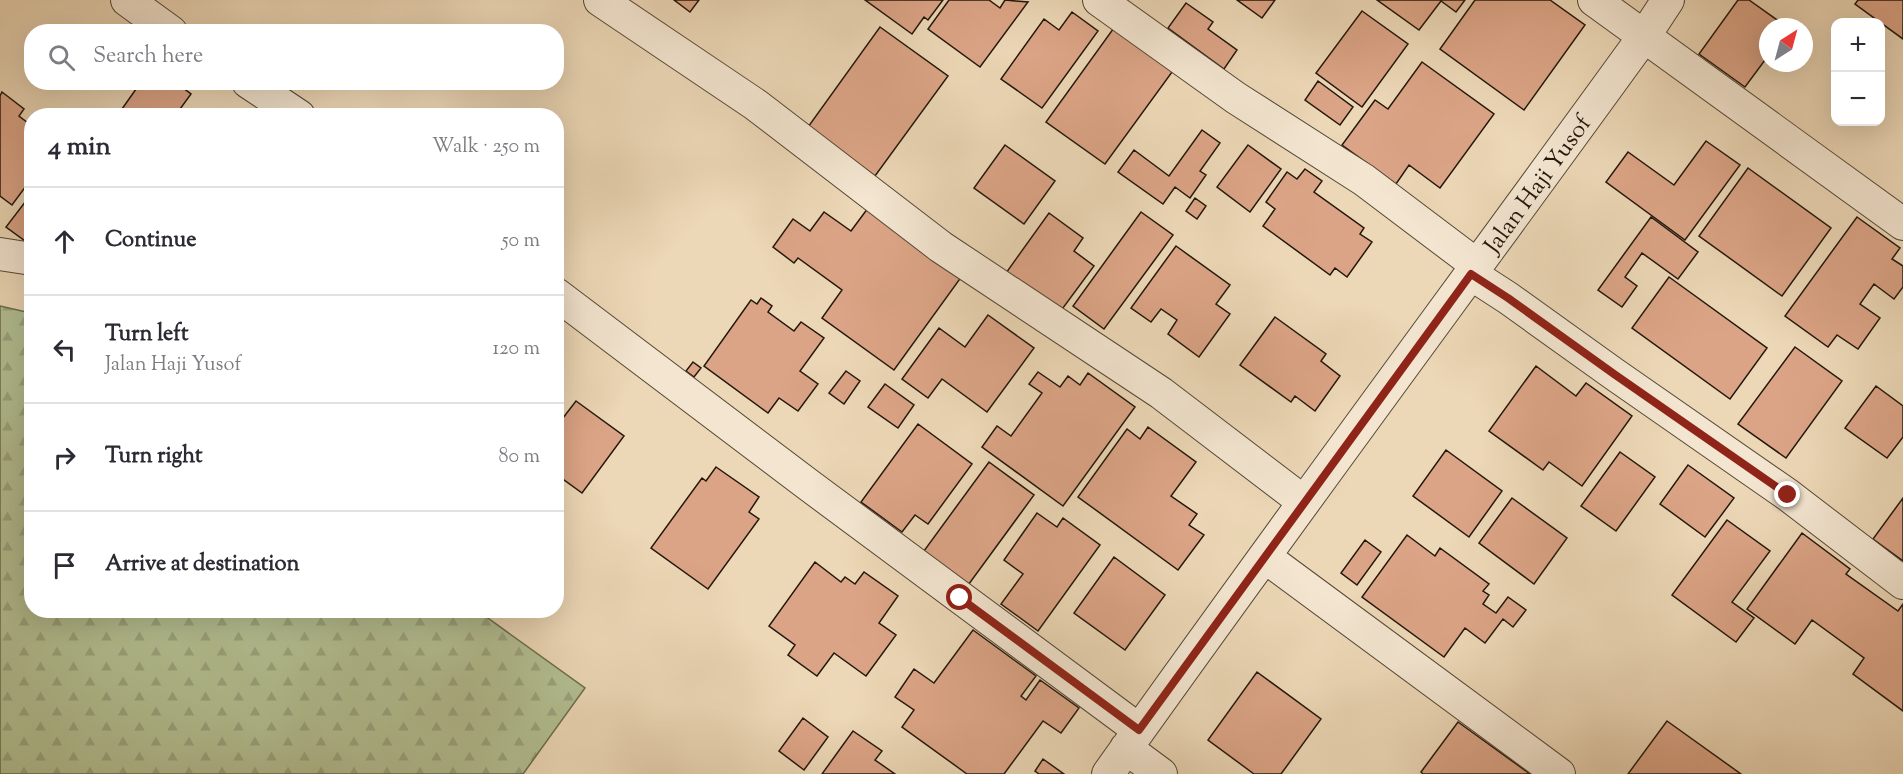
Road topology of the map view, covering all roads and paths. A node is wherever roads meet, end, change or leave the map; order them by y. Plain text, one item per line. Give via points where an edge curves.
1 (127, 0) edge
2 (600, 0) edge
3 (1099, 0) edge
4 (1594, 0) edge
5 (1668, 0) edge
6 (160, 24) edge
7 (1645, 35) junction
8 (260, 90) edge
9 (286, 108) edge
10 (1903, 225) edge
11 (0, 254) edge
12 (24, 258) edge
13 (1474, 270) junction
14 (564, 300) edge
15 (1304, 502) junction
16 (1265, 557) junction
17 (1903, 583) edge
18 (1133, 739) junction
19 (1108, 774) edge
20 (1161, 774) edge
21 (1559, 774) edge

1 - 6 street
2 - 15 street via 756,105 941,247 1161,393
3 - 13 street via 1236,98 1364,180
4 - 7 street
5 - 7 street, Jalan Haji Yusof
7 - 10 street
7 - 13 street, Jalan Haji Yusof
8 - 9 street
11 - 12 street
13 - 15 street, Jalan Haji Yusof
13 - 17 street via 1788,495
14 - 18 street via 810,486
15 - 16 street, Jalan Haji Yusof
16 - 18 street, Jalan Haji Yusof
16 - 21 street
18 - 19 street, Jalan Haji Yusof
18 - 20 street

